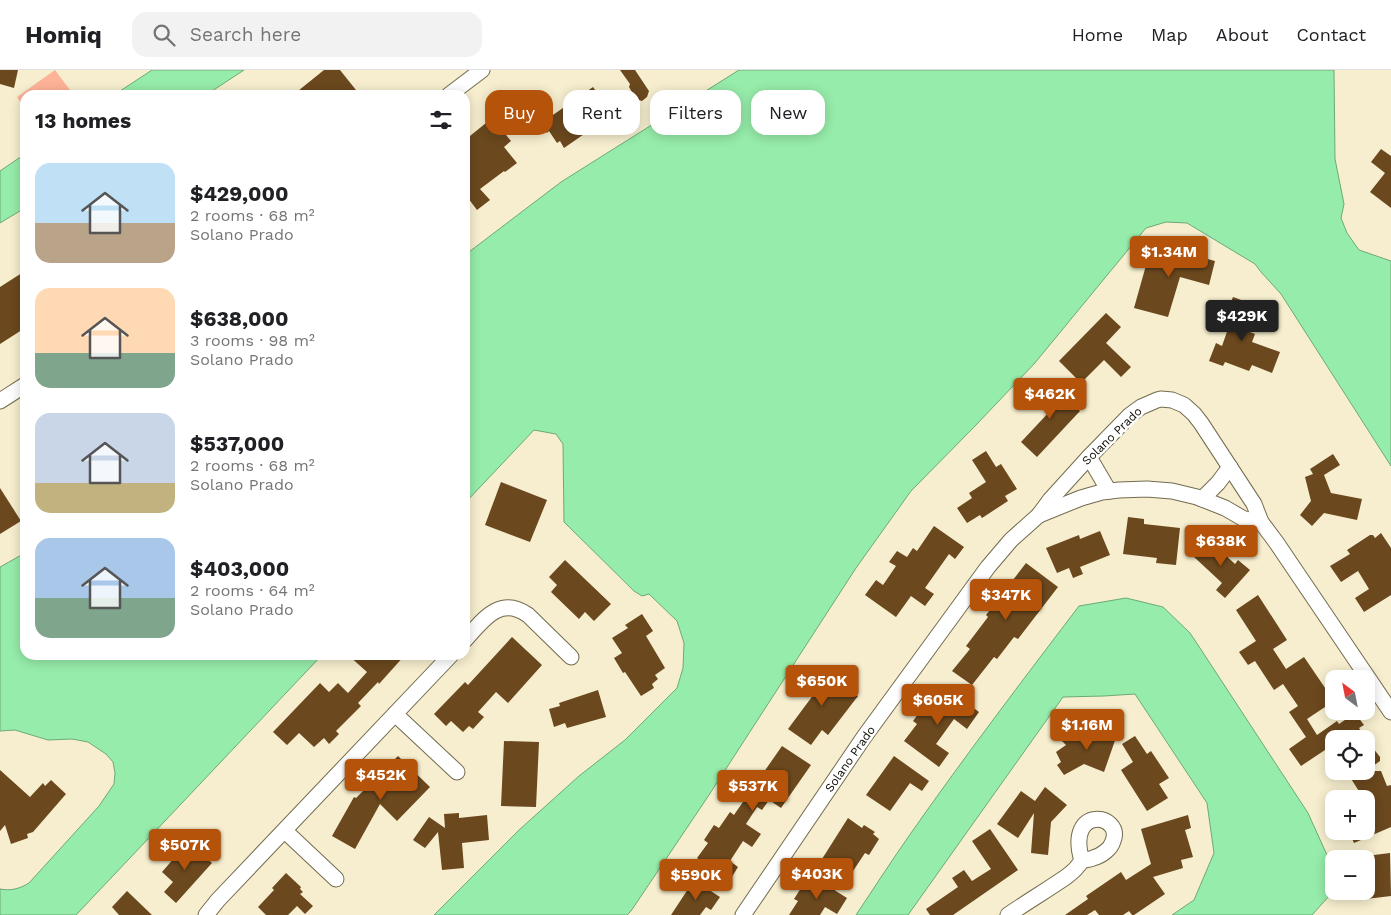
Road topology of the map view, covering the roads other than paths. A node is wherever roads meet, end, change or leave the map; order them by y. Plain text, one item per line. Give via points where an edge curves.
1 (482, 70) edge
2 (456, 90) edge
3 (20, 388) edge
4 (0, 401) edge
5 (1089, 457) junction
6 (1230, 466) junction
7 (1109, 491) junction
8 (1202, 499) junction
9 (1039, 515) junction
10 (1261, 522) junction
11 (470, 635) edge
12 (571, 657) dead end
13 (446, 660) edge
14 (1391, 712) edge
15 (395, 714) junction
16 (457, 772) dead end
17 (285, 831) junction
18 (1082, 861) dead end
19 (336, 879) dead end
20 (206, 915) edge
21 (743, 915) edge
22 (1008, 915) edge

1 - 2 street
3 - 4 street
5 - 6 street, Solano Prado via 1136,410 1162,399 1178,402 1189,409
5 - 7 street
5 - 9 street, Solano Prado
6 - 8 street
6 - 10 street, Solano Prado via 1254,504
7 - 8 street, Solano Prado via 1147,489
7 - 9 street, Solano Prado
8 - 10 street, Solano Prado via 1244,519
9 - 21 street, Solano Prado via 1010,540 984,572 864,737
10 - 14 street, Solano Prado
11 - 12 street via 494,612 514,607 528,615
13 - 15 street
15 - 16 street
15 - 17 street
17 - 19 street
17 - 20 street
18 - 22 street via 1077,868

